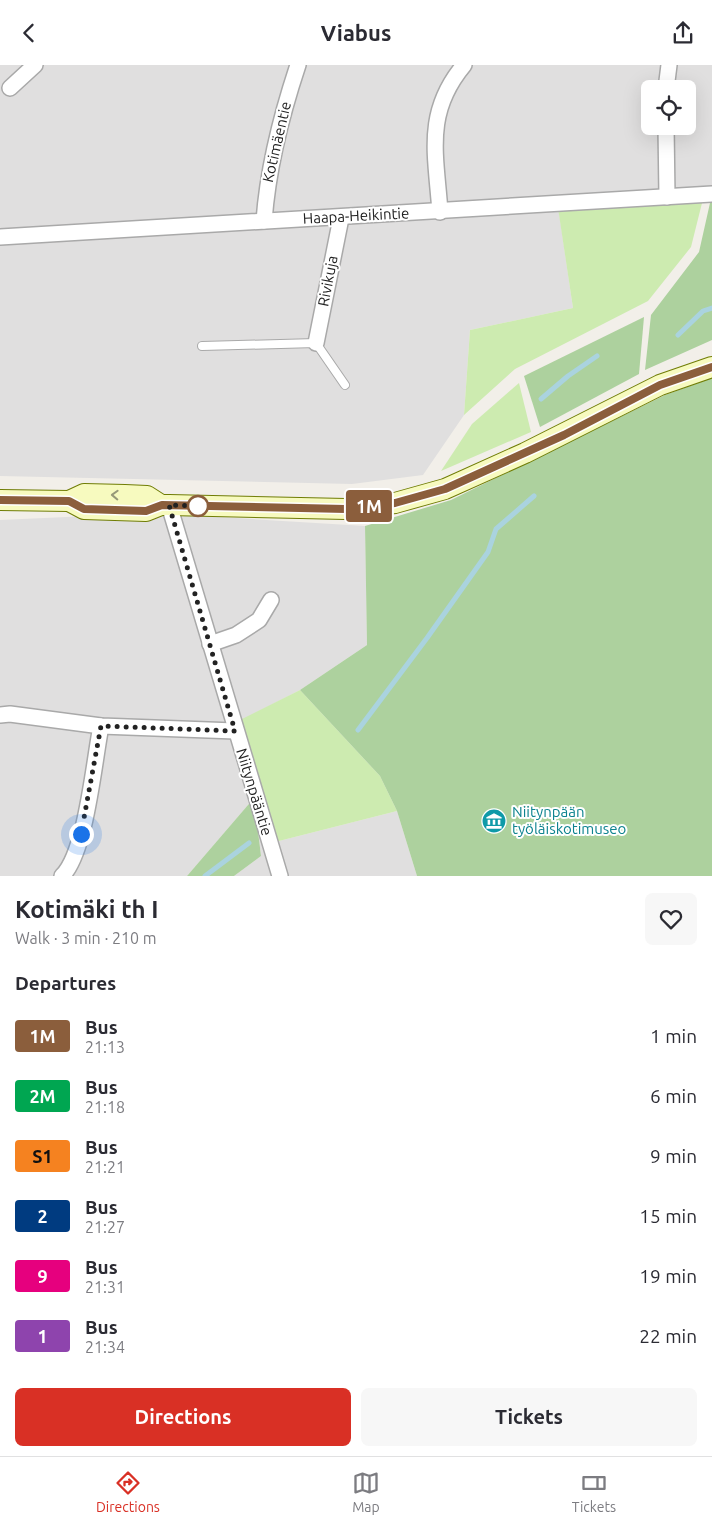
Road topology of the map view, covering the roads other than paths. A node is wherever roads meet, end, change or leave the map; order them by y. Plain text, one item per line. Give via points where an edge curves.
1 (35, 65) edge
2 (298, 65) edge
3 (464, 65) edge
4 (669, 65) edge
5 (667, 80) edge
6 (10, 88) dead end
7 (666, 135) edge
8 (712, 194) edge
9 (667, 197) junction
10 (440, 212) junction
11 (341, 218) junction
12 (264, 221) junction
13 (0, 237) edge
14 (316, 343) junction
15 (202, 347) dead end
16 (712, 367) edge
17 (345, 385) dead end
18 (0, 500) edge
19 (165, 505) junction
20 (271, 600) dead end
21 (210, 645) junction
22 (0, 715) edge
23 (101, 726) junction
24 (235, 731) junction
25 (62, 876) edge
26 (280, 876) edge

1 - 6 street
2 - 12 street, Kotimäentie via 280,118 266,186
3 - 10 street via 442,99 435,125
4 - 5 street
7 - 9 street
8 - 9 street, Haapa-Heikintie
9 - 10 street, Haapa-Heikintie
10 - 11 street, Haapa-Heikintie
11 - 12 street, Haapa-Heikintie
11 - 14 street, Rivikuja
12 - 13 street, Haapa-Heikintie
14 - 15 lane
14 - 17 lane
16 - 19 main road via 660,385 541,446 445,489 395,503 346,509
18 - 19 main road via 69,501 84,509 146,511
19 - 21 street, Niitynpääntie
20 - 21 street via 259,621
21 - 24 street, Niitynpääntie
22 - 23 street
23 - 24 street
23 - 25 street via 81,834 68,870
24 - 26 street, Niitynpääntie

